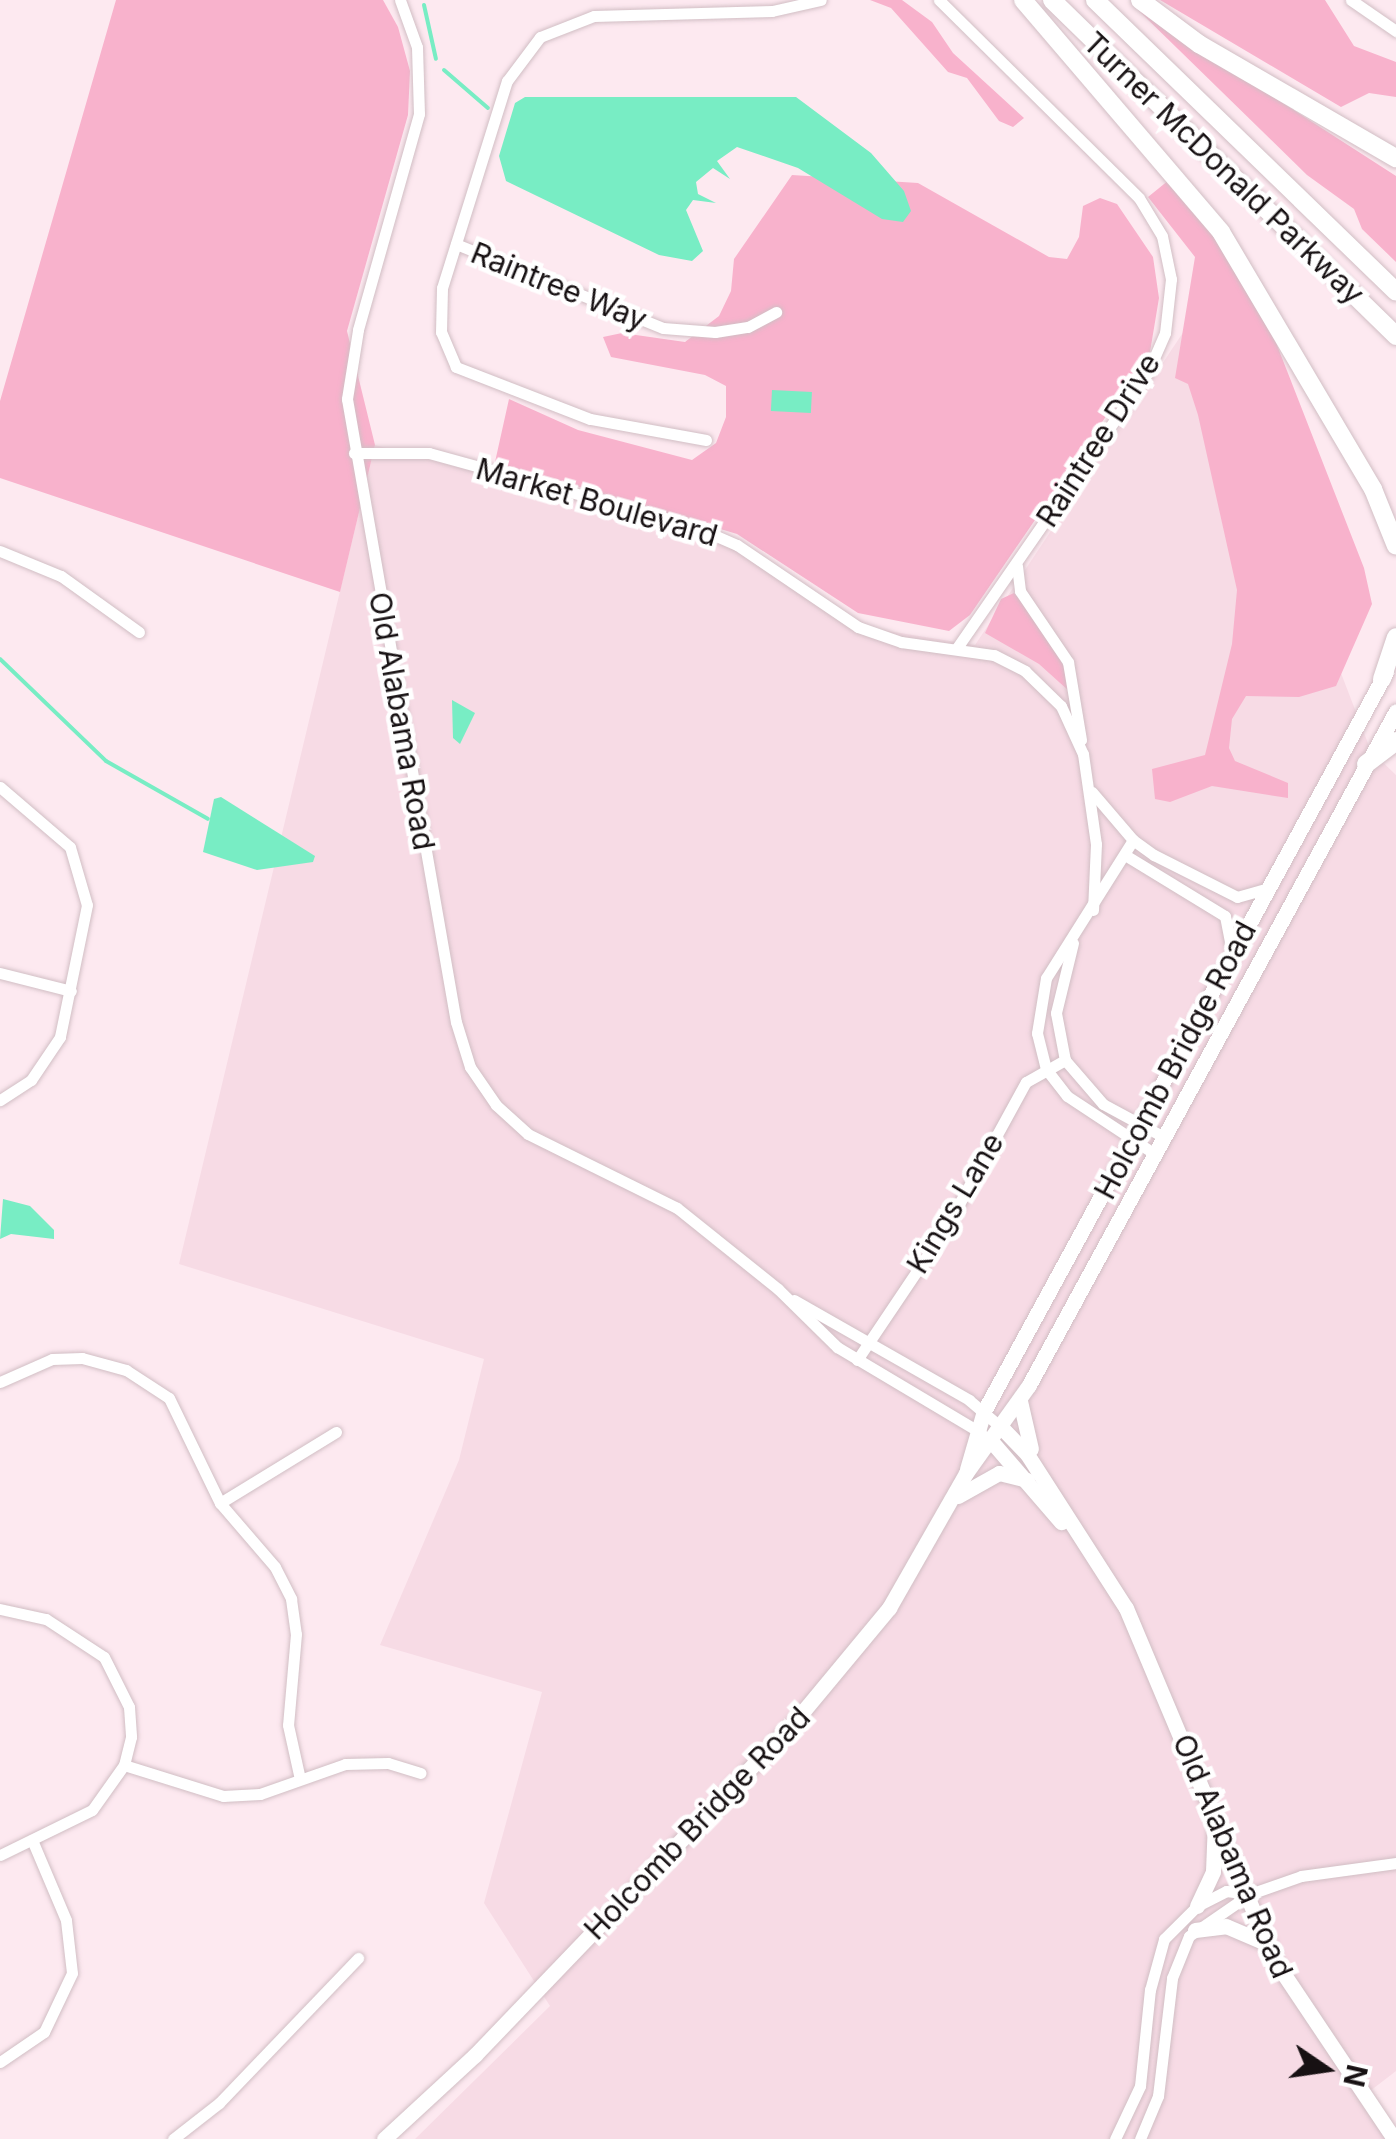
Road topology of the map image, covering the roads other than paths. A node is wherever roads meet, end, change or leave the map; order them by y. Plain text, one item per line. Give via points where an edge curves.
1 (400, 0) edge
2 (821, 0) edge
3 (939, 0) edge
4 (1022, 0) edge
5 (1052, 0) edge
6 (1095, 0) edge
7 (1140, 0) edge
8 (1351, 0) edge
9 (1396, 32) edge
10 (1396, 161) edge
11 (456, 244) junction
12 (1396, 292) edge
13 (776, 312) dead end
14 (1396, 336) edge
15 (706, 440) dead end
16 (354, 453) junction
17 (1396, 546) edge
18 (0, 551) edge
19 (1018, 560) junction
20 (138, 632) dead end
21 (1396, 637) edge
22 (957, 648) junction
23 (1396, 653) edge
24 (1382, 678) junction
25 (1396, 711) edge
26 (1396, 742) edge
27 (1083, 754) junction
28 (1366, 764) junction
29 (0, 786) edge
30 (1092, 792) junction
31 (1133, 840) junction
32 (1124, 855) junction
33 (1268, 888) junction
34 (1093, 910) junction
35 (1073, 942) junction
36 (1232, 954) junction
37 (0, 973) edge
38 (70, 991) junction
39 (1065, 1060) junction
40 (1046, 1069) junction
41 (0, 1100) edge
42 (1140, 1124) junction
43 (1164, 1138) junction
44 (1132, 1140) junction
45 (1155, 1154) junction
46 (778, 1289) junction
47 (866, 1345) junction
48 (857, 1360) junction
49 (0, 1382) edge
50 (1020, 1401) junction
51 (984, 1411) junction
52 (976, 1429) junction
53 (336, 1432) dead end
54 (998, 1435) junction
55 (966, 1473) junction
56 (1036, 1481) junction
57 (953, 1500) junction
58 (220, 1503) junction
59 (0, 1609) edge
60 (124, 1765) junction
61 (421, 1773) dead end
62 (300, 1779) junction
63 (1214, 1807) junction
64 (32, 1840) junction
65 (0, 1854) edge
66 (1396, 1864) edge
67 (1250, 1894) junction
68 (1197, 1906) junction
69 (1195, 1930) junction
70 (1268, 1944) junction
71 (358, 1958) dead end
72 (0, 2062) edge
73 (173, 2139) edge
74 (384, 2139) edge
75 (1115, 2139) edge
76 (1140, 2139) edge
77 (1394, 2139) edge

1 - 16 street, Old Alabama Road via 417,46 419,114 352,353 347,400
2 - 11 street via 772,12 594,16 540,37 507,81
3 - 19 street, Raintree Drive via 1139,198 1162,236 1170,267 1169,312 1153,362
4 - 17 highway via 1220,232 1374,488
5 - 14 highway, Turner McDonald Parkway
6 - 12 highway, Turner McDonald Parkway
7 - 10 highway via 1198,44
8 - 9 street
11 - 13 street, Raintree Way via 663,328 716,332 748,327
11 - 15 street via 440,308 450,362 590,419
16 - 22 street, Market Boulevard via 429,453 691,524 737,545 858,627 902,642
16 - 46 street, Old Alabama Road via 456,1022 470,1066 496,1105 528,1134 677,1208
18 - 20 street via 61,576
19 - 22 street, Raintree Drive
19 - 27 street via 1020,591 1068,662
21 - 24 highway
22 - 27 street, Market Boulevard via 994,655 1040,683 1061,706
23 - 24 main road, Holcomb Bridge Road
24 - 33 main road, Holcomb Bridge Road
25 - 28 main road, Holcomb Bridge Road
26 - 28 highway
27 - 30 street, Market Boulevard
28 - 43 main road, Holcomb Bridge Road
29 - 38 street via 61,836 82,875 86,919
30 - 31 street, Market Boulevard
30 - 34 street, Market Boulevard
31 - 32 street
31 - 33 street, Market Boulevard via 1227,894 1244,898
32 - 34 street
32 - 36 street via 1225,916 1234,935
33 - 36 main road, Holcomb Bridge Road
34 - 35 street
35 - 39 street via 1056,1014
35 - 40 street via 1057,956 1040,996 1037,1032
36 - 42 main road, Holcomb Bridge Road
37 - 38 street
38 - 41 street via 49,1060
39 - 40 street, Kings Lane
39 - 42 street via 1092,1094
40 - 44 street via 1081,1108
40 - 47 street, Kings Lane via 1026,1082 946,1226
42 - 43 street
42 - 44 main road, Holcomb Bridge Road
43 - 45 main road, Holcomb Bridge Road
44 - 45 street
44 - 51 main road, Holcomb Bridge Road
45 - 50 main road, Holcomb Bridge Road
46 - 47 street, Old Alabama Road
46 - 48 street, Old Alabama Road
47 - 48 street, Kings Lane
47 - 51 street, Old Alabama Road
48 - 52 street, Old Alabama Road
49 - 58 street via 52,1358 82,1358 152,1383 183,1417
50 - 54 main road, Holcomb Bridge Road
50 - 56 main road
51 - 52 main road, Holcomb Bridge Road
51 - 54 street, Old Alabama Road
52 - 54 street, Old Alabama Road
52 - 55 main road, Holcomb Bridge Road
53 - 58 street
54 - 55 main road, Holcomb Bridge Road
54 - 56 main road, Old Alabama Road
55 - 57 main road, Holcomb Bridge Road
56 - 57 main road via 1000,1473
56 - 63 main road, Old Alabama Road via 1096,1560 1136,1628
57 - 74 main road, Holcomb Bridge Road via 902,1589 824,1690 482,2047
58 - 62 street via 275,1566 292,1599 296,1634 288,1725
59 - 60 street via 46,1619 104,1657 129,1708
60 - 62 street via 223,1796 260,1794
60 - 64 street via 92,1810
61 - 62 street via 388,1763 345,1764
63 - 67 main road, Old Alabama Road
63 - 68 main road via 1213,1872
64 - 65 street
64 - 72 street via 66,1920 72,1972 44,2032
66 - 67 street via 1330,1869
67 - 68 street via 1226,1891
67 - 69 street
67 - 70 main road, Old Alabama Road
68 - 75 street via 1175,1925 1156,1958 1140,2086
69 - 70 main road via 1226,1926
69 - 76 street via 1172,1978 1163,2074
70 - 77 main road, Old Alabama Road via 1291,1992
71 - 73 street via 219,2103

